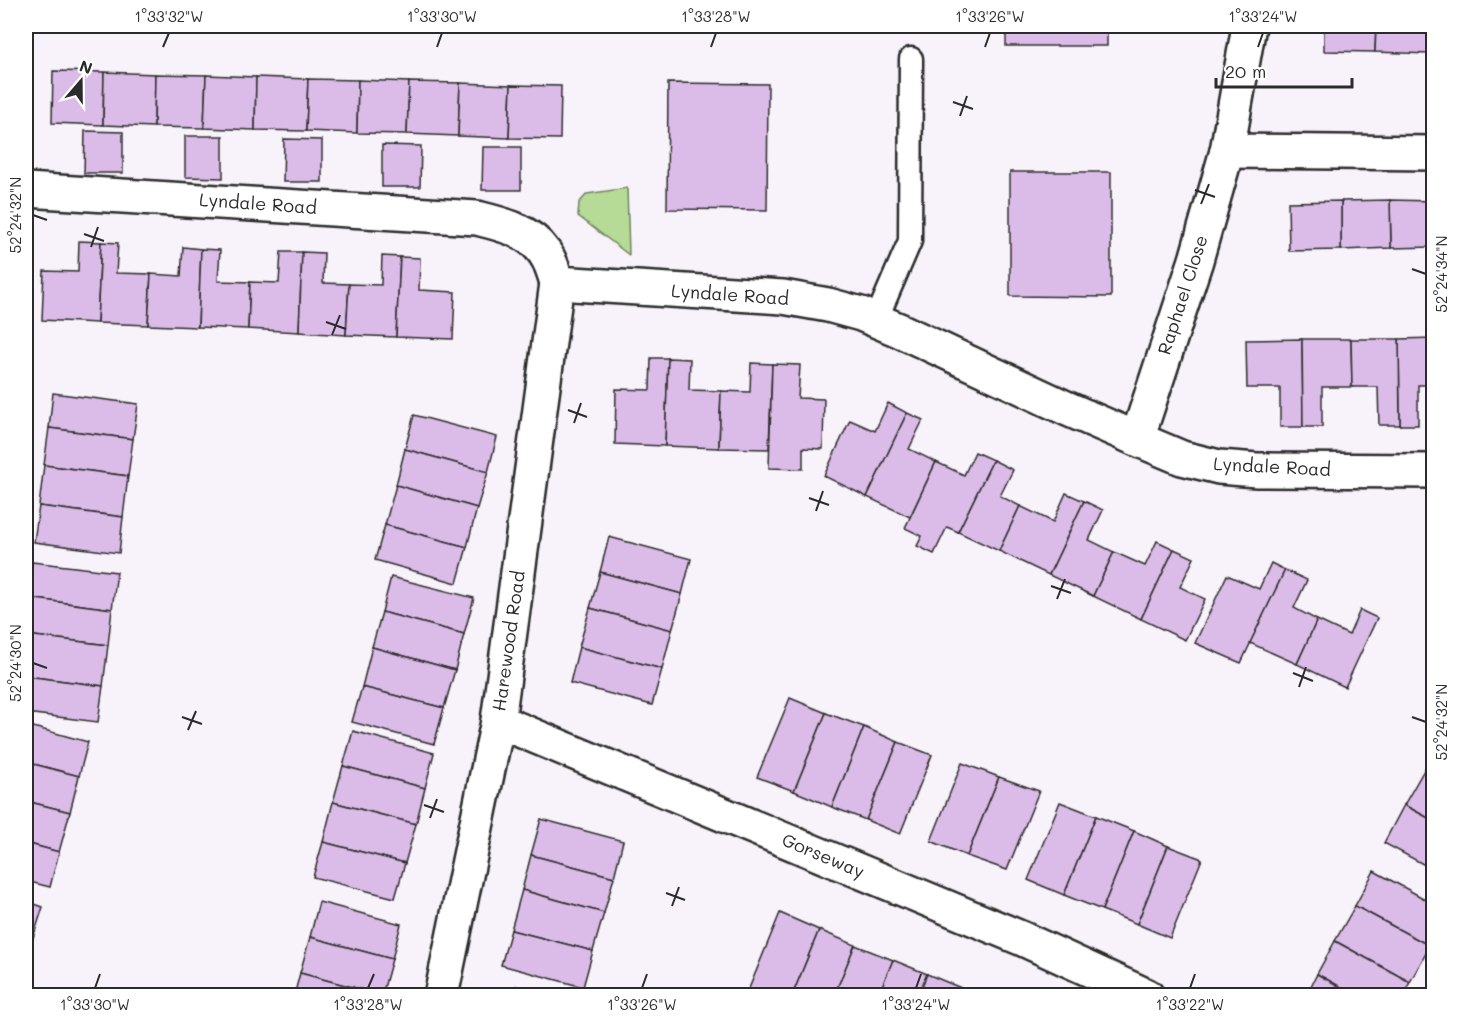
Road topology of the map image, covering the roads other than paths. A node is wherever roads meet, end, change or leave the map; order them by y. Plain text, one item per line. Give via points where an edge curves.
1 (1249, 26) edge
2 (911, 59) dead end
3 (1227, 151) junction
4 (1434, 153) edge
5 (26, 190) edge
6 (557, 283) junction
7 (876, 320) junction
8 (1137, 439) junction
9 (1434, 471) edge
10 (498, 721) junction
11 (441, 996) edge
12 (1147, 996) edge

1 - 3 street, Raphael Close
2 - 7 lane via 910,241
3 - 4 street
3 - 8 street, Raphael Close
5 - 6 street, Lyndale Road via 477,218 524,233 543,250
6 - 7 street, Lyndale Road via 783,297 828,305
6 - 10 street, Harewood Road
7 - 8 street, Lyndale Road
8 - 9 street, Lyndale Road via 1182,458 1219,467
10 - 11 street, Harewood Road
10 - 12 street, Gorseway via 1012,934

